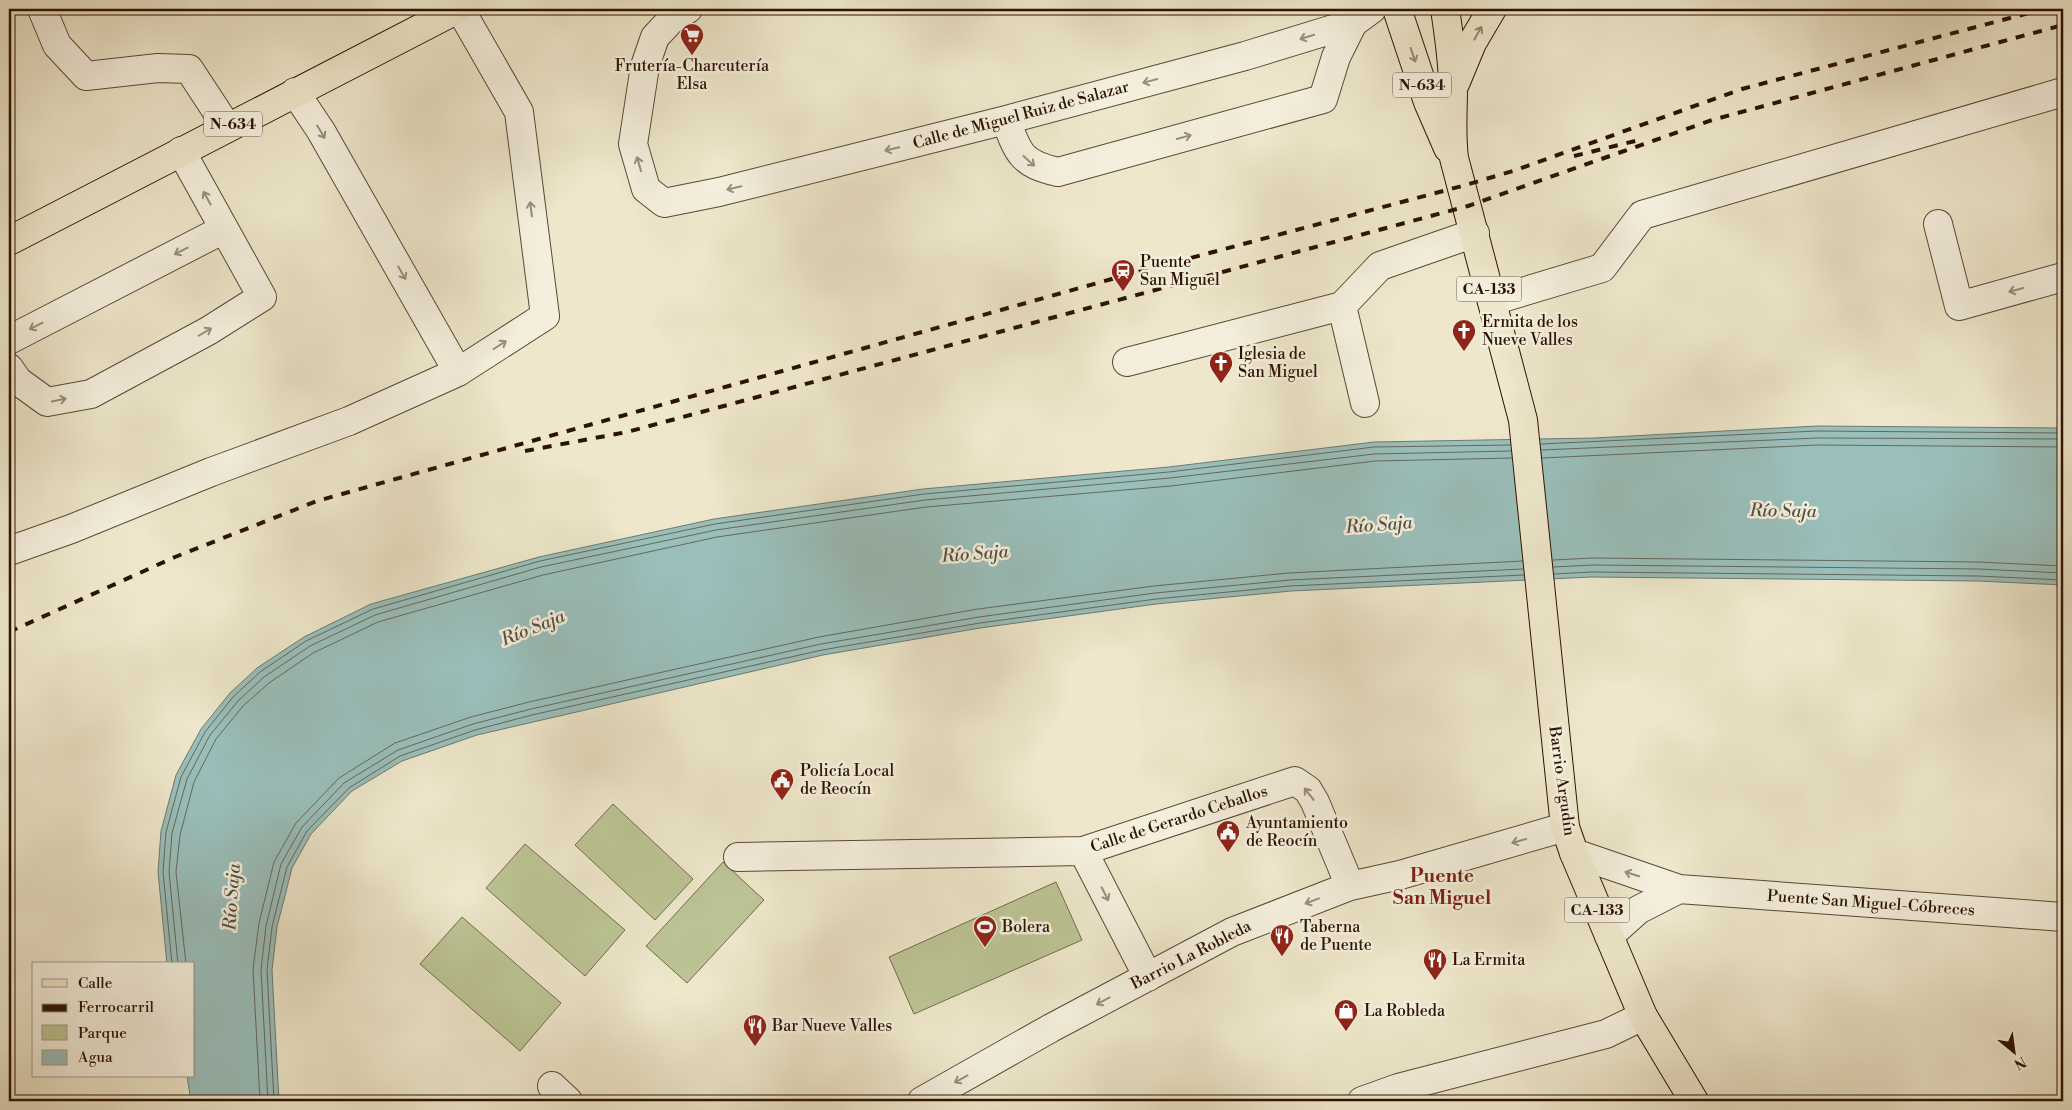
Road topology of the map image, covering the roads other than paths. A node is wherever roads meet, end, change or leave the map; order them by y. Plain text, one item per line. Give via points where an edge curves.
1 (42, 9) edge
2 (459, 9) edge
3 (688, 9) edge
4 (1397, 9) edge
5 (1445, 9) edge
6 (1492, 9) edge
7 (1363, 16) edge
8 (1453, 90) junction
9 (295, 92) junction
10 (2063, 92) edge
11 (1006, 120) junction
12 (227, 127) junction
13 (181, 151) junction
14 (1454, 158) junction
15 (1938, 224) dead end
16 (224, 229) junction
17 (1475, 233) junction
18 (9, 241) edge
19 (2063, 277) edge
20 (1492, 301) junction
21 (1342, 306) junction
22 (9, 340) edge
23 (1127, 362) dead end
24 (458, 372) junction
25 (13, 374) edge
26 (1365, 403) dead end
27 (9, 551) edge
28 (1566, 827) junction
29 (1083, 851) junction
30 (1574, 853) junction
31 (738, 857) dead end
32 (1350, 886) junction
33 (1679, 889) junction
34 (2063, 916) edge
35 (1609, 936) junction
36 (1148, 977) junction
37 (1643, 1016) junction
38 (922, 1101) edge
39 (1362, 1101) edge
40 (1694, 1101) edge

1 - 12 street via 57,45 86,76 158,68 189,69
2 - 9 main road, N-634
24 -> 2 street via 546,316 519,112
11 -> 3 street, Calle de Miguel Ruiz de Salazar via 664,203 646,189 633,144 645,66 655,37 672,19
4 -> 14 main road, N-634 via 1428,102
5 - 8 main road, CA-133
8 -> 6 main road, CA-133 via 1472,43
7 -> 11 street, Calle de Miguel Ruiz de Salazar via 1245,56
11 -> 7 street via 1016,149 1036,167 1058,172 1323,99 1336,57
8 - 14 main road, CA-133 via 1451,135
9 - 12 main road, N-634
9 -> 24 street via 321,131
10 - 20 street via 1642,215 1602,268
12 - 13 main road, N-634
16 -> 13 street
13 - 18 main road, N-634
14 - 17 main road, CA-133
19 -> 15 street via 1959,306
16 -> 22 street
25 -> 16 street via 47,402 91,394 208,331 262,297
17 - 20 main road, CA-133
17 - 21 street via 1380,266
20 - 28 main road, Barrio Argudín / CA-133 via 1523,420
21 - 23 street
21 - 26 street
24 - 27 street via 349,421
28 - 30 main road, Barrio Argudín / CA-133
28 -> 32 street, Barrio La Robleda via 1400,875
29 - 31 street
32 -> 29 street, Calle de Gerardo Ceballos via 1315,802 1308,790 1295,781
29 -> 36 street, Calle de Gerardo Ceballos
33 -> 30 street, Puente San Miguel-Cóbreces
30 - 35 main road, Barrio Argudín / CA-133
32 -> 36 street, Barrio La Robleda via 1232,932
33 - 34 street, Puente San Miguel-Cóbreces
33 - 35 street via 1638,910
35 - 37 main road, Barrio Argudín / CA-133
36 -> 38 street, Barrio La Robleda
37 - 39 street via 1606,1034 1398,1088
37 - 40 main road, Barrio Argudín / CA-133

